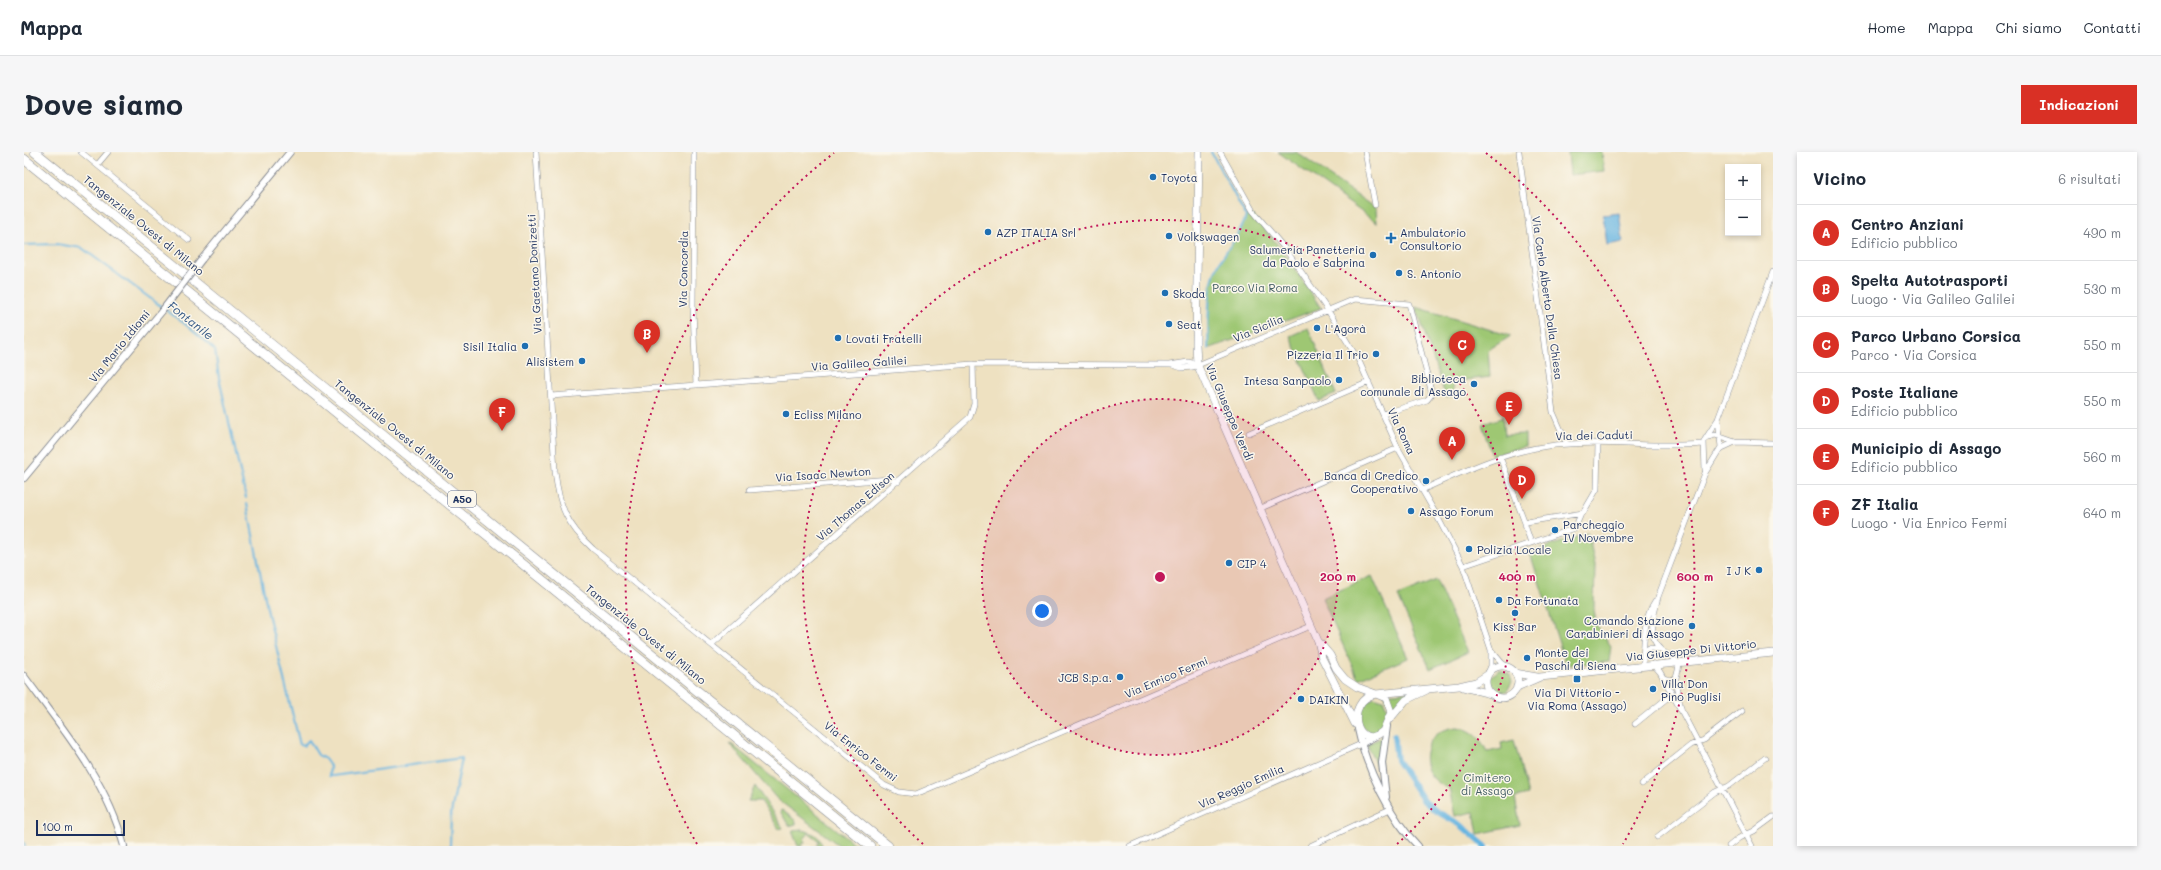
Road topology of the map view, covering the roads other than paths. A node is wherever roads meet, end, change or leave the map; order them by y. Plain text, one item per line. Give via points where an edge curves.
1 (36, 152) edge
2 (81, 152) edge
3 (108, 152) edge
4 (290, 152) edge
5 (536, 152) edge
6 (694, 152) edge
7 (1199, 152) edge
8 (1220, 152) edge
9 (1365, 152) edge
10 (1519, 152) edge
11 (24, 159) edge
12 (97, 165) junction
13 (1375, 205) dead end
14 (189, 240) dead end
15 (1773, 272) edge
16 (1327, 309) junction
17 (973, 364) junction
18 (1198, 364) junction
19 (1369, 382) junction
20 (696, 385) junction
21 (551, 396) junction
22 (1383, 414) junction
23 (1718, 419) junction
24 (1249, 433) dead end
25 (1707, 437) junction
26 (1720, 437) junction
27 (1735, 442) junction
28 (1598, 443) junction
29 (1773, 443) edge
30 (1567, 444) junction
31 (1703, 444) junction
32 (1398, 448) junction
33 (1718, 451) junction
34 (1705, 452) junction
35 (1500, 457) junction
36 (1705, 473) junction
37 (24, 478) edge
38 (898, 482) junction
39 (749, 490) dead end
40 (1422, 490) junction
41 (1259, 508) junction
42 (1581, 514) junction
43 (1525, 523) junction
44 (1531, 543) junction
45 (1463, 566) junction
46 (1658, 597) junction
47 (1311, 626) junction
48 (1318, 641) junction
49 (712, 644) junction
50 (1659, 649) junction
51 (1490, 650) junction
52 (1644, 652) junction
53 (1773, 653) edge
54 (1677, 662) junction
55 (1653, 664) junction
56 (1643, 665) junction
57 (1513, 671) junction
58 (1487, 675) junction
59 (24, 676) edge
60 (1540, 677) junction
61 (1663, 678) junction
62 (1676, 678) junction
63 (1459, 686) junction
64 (1517, 687) junction
65 (1430, 689) junction
66 (1376, 694) junction
67 (1491, 694) junction
68 (1676, 696) junction
69 (1742, 711) dead end
70 (1388, 723) junction
71 (1635, 724) dead end
72 (1357, 726) junction
73 (1377, 735) junction
74 (1698, 743) junction
75 (1361, 744) junction
76 (1765, 758) dead end
77 (1642, 784) dead end
78 (1722, 789) junction
79 (1386, 799) junction
80 (1390, 809) junction
81 (1773, 817) edge
82 (1746, 835) junction
83 (1657, 837) dead end
84 (124, 846) edge
85 (870, 846) edge
86 (888, 846) edge
87 (1130, 846) edge
88 (1310, 846) edge
89 (1419, 846) edge
90 (1729, 846) edge
91 (1752, 846) edge

1 - 86 highway, Tangenziale Ovest di Milano / A50
2 - 12 street
3 - 12 street
4 - 37 street, Via Mario Idiomi, bridge
5 - 21 street, Via Gaetano Donizetti
6 - 20 street, Via Concordia via 693,309
7 - 18 main road, Via Giuseppe Verdi via 1196,344
8 - 16 street, Via Roma via 1253,211 1286,250
9 - 13 street
10 - 30 street, Via Carlo Alberto Dalla Chiesa via 1552,408
11 - 85 highway, A50
12 - 14 street
15 - 23 street
16 - 18 street, Via Sicilia
16 - 19 street, Via Roma
16 - 22 street, Via Sicilia via 1355,299 1409,304 1432,394 1427,400
17 - 18 street, Via Galileo Galilei via 1169,365 1187,368
17 - 20 street, Via Galileo Galilei
17 - 38 street, Via Thomas Edison via 974,404 970,417
18 - 41 main road, Via Giuseppe Verdi
19 - 22 street, Via Roma
19 - 24 street
20 - 21 street, Via Galileo Galilei
21 - 49 street, Via Enrico Fermi via 556,485 568,521 576,533 593,549
22 - 32 street, Via Roma
23 - 25 street
23 - 26 street
25 - 26 street via 1714,434
25 - 31 street
26 - 27 street
26 - 33 street via 1722,443
27 - 29 street
27 - 33 street
28 - 30 street, Via dei Caduti
28 - 31 street, Via dei Caduti
28 - 42 street via 1597,489
30 - 35 street, Via dei Caduti
31 - 34 street
32 - 40 street, Via Roma
32 - 41 street
33 - 34 street via 1711,454
33 - 36 street
34 - 36 street
35 - 40 street, Via dei Caduti
35 - 43 street
36 - 46 street
38 - 39 street, Via Isaac Newton via 890,479
38 - 49 street, Via Thomas Edison
40 - 45 street, Via Roma
41 - 47 main road, Via Giuseppe Verdi
42 - 43 street via 1533,519
42 - 44 street via 1575,528
43 - 44 street
44 - 45 street
45 - 51 street, Via Roma
46 - 50 street via 1654,635
46 - 52 street via 1649,611
47 - 48 main road, Via Giuseppe Verdi
47 - 49 street, Via Enrico Fermi via 916,794 899,792 884,785
48 - 66 main road, Via Giuseppe Verdi via 1345,679
48 - 72 main road, Via Giuseppe Verdi via 1322,658
50 - 52 street via 1649,648
50 - 54 street
51 - 57 street, Via Roma
51 - 58 street, Via Roma via 1491,666
52 - 56 street
53 - 54 main road, Via Giuseppe Di Vittorio
54 - 55 main road, Via Giuseppe Di Vittorio
54 - 62 street
55 - 56 main road, Via Giuseppe Di Vittorio
55 - 61 street
56 - 60 main road, Via Giuseppe Di Vittorio
57 - 58 main road via 1497,667
57 - 60 main road, Via Giuseppe Di Vittorio
57 - 64 main road
58 - 63 main road via 1476,682
58 - 67 main road via 1486,685
59 - 84 street via 87,763 117,822
60 - 64 main road, Via Giuseppe Di Vittorio
61 - 62 street
61 - 68 street
62 - 68 street
63 - 65 main road
63 - 67 main road
64 - 67 main road via 1505,698
65 - 66 main road
65 - 70 main road via 1406,700
66 - 70 main road via 1382,695 1388,701 1391,712
66 - 72 main road via 1363,700 1357,712
68 - 71 street via 1666,700
68 - 74 street
69 - 74 street
70 - 73 main road
70 - 79 street via 1382,763
72 - 73 main road via 1366,735
72 - 75 street
73 - 75 street
74 - 77 street via 1691,745
74 - 78 street
75 - 79 street
75 - 87 street, Via Reggio Emilia
76 - 78 street
78 - 82 street
78 - 83 street
79 - 80 street
80 - 88 street
80 - 89 street via 1398,825
81 - 82 street
82 - 90 street
82 - 91 street

